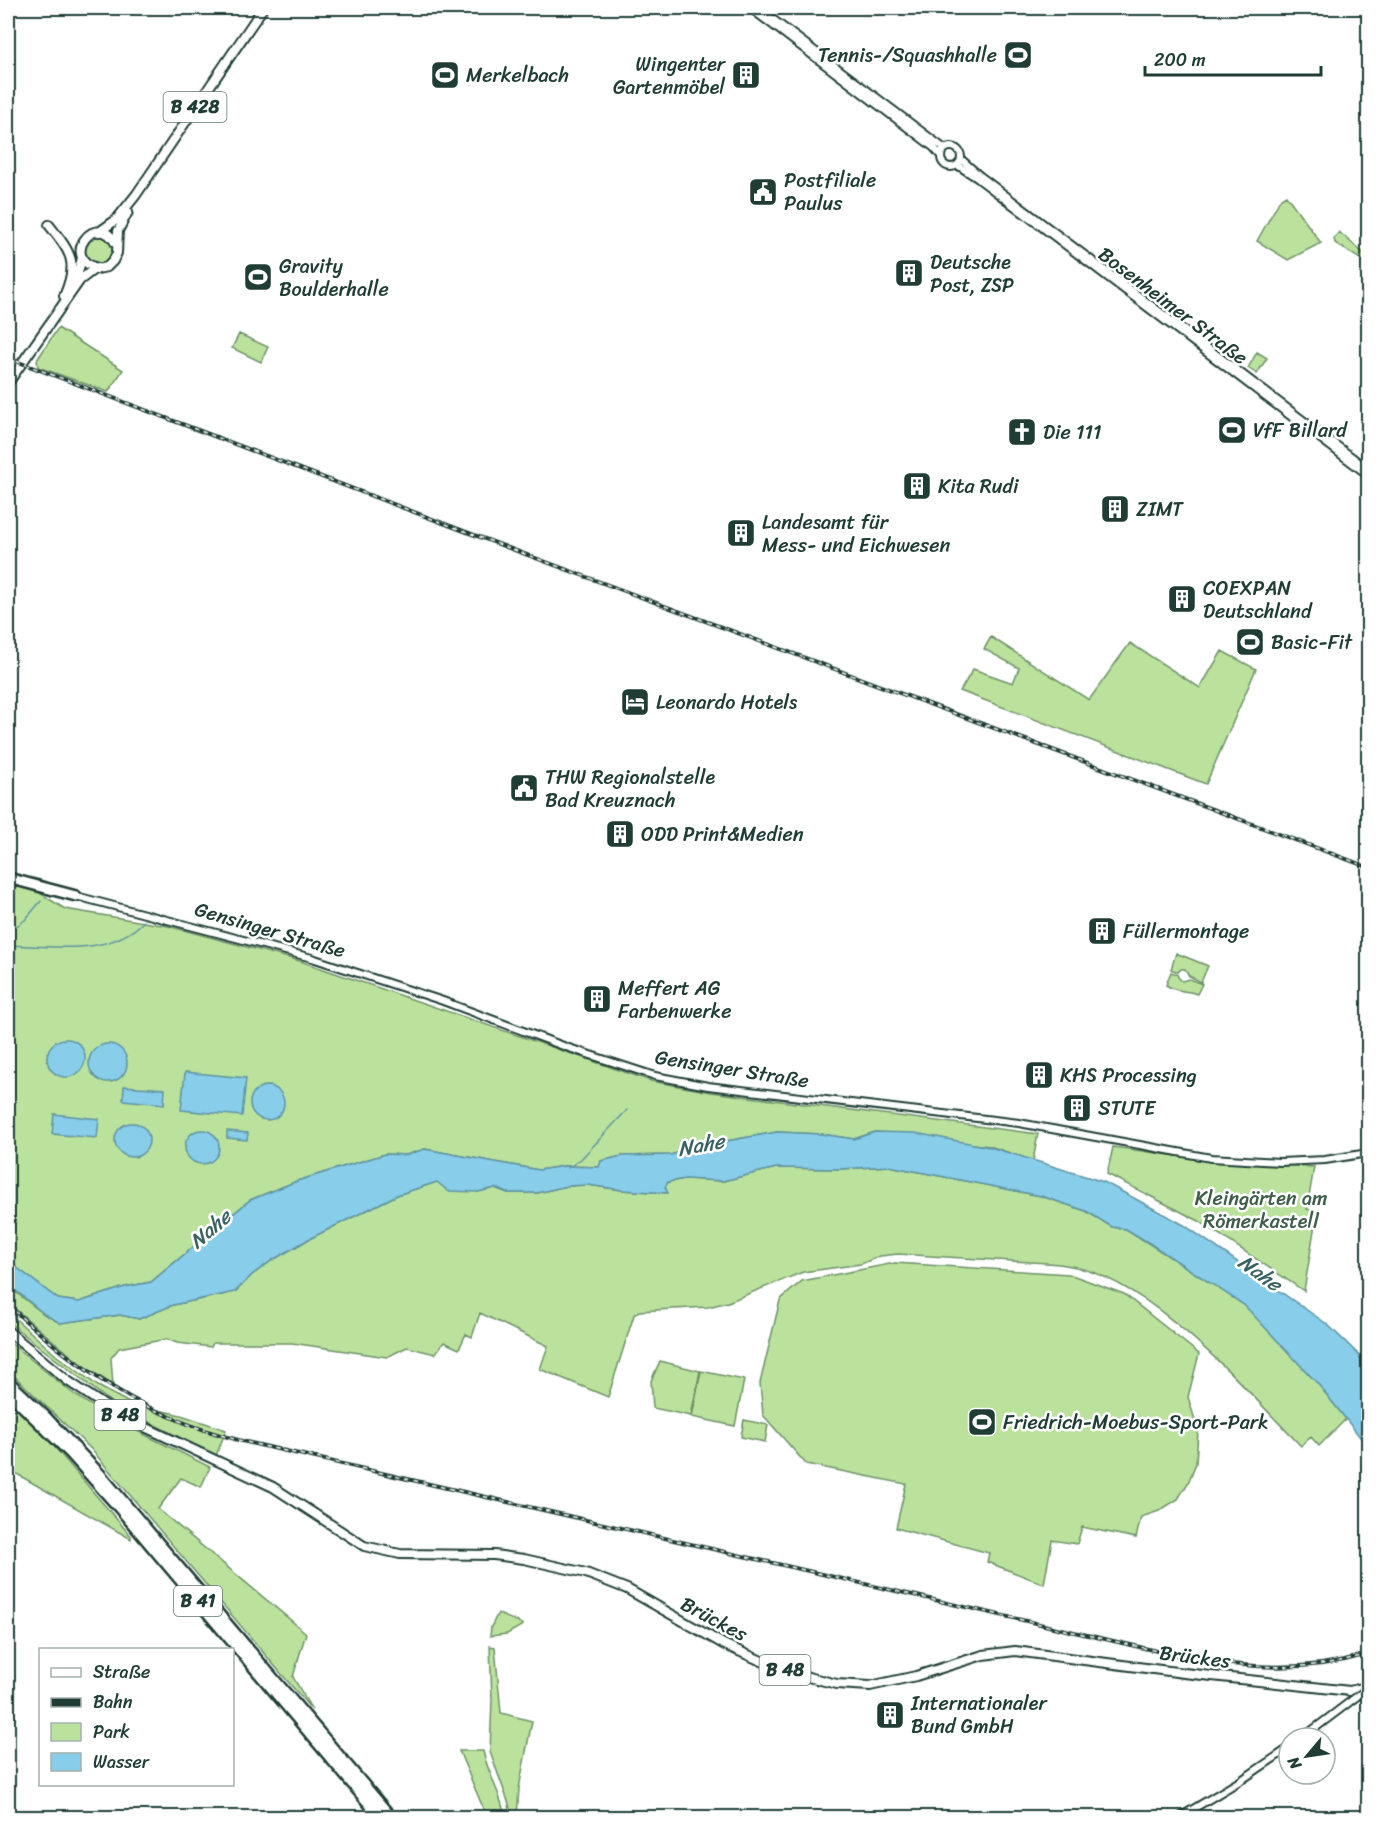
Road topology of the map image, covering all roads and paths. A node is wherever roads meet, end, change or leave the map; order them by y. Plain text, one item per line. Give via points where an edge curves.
1 (263, 8) edge
2 (750, 8) edge
3 (758, 8) edge
4 (945, 148) junction
5 (941, 156) junction
6 (961, 159) junction
7 (957, 165) junction
8 (136, 196) junction
9 (49, 225) dead end
10 (99, 231) junction
11 (116, 244) junction
12 (82, 258) junction
13 (98, 268) junction
14 (69, 295) junction
15 (63, 302) junction
16 (57, 312) junction
17 (8, 382) edge
18 (8, 391) edge
19 (1368, 469) edge
20 (1368, 475) edge
21 (8, 878) edge
22 (76, 896) joint
23 (1368, 1153) edge
24 (8, 1331) edge
25 (8, 1381) edge
26 (8, 1392) edge
27 (1368, 1677) edge
28 (1368, 1689) edge
29 (1318, 1726) edge
30 (1277, 1756) edge
31 (381, 1818) edge
32 (392, 1818) edge
33 (1178, 1818) edge

1 - 8 main road, B 428
2 - 5 street
3 - 4 street
4 - 5 street
4 - 6 street via 956,148
5 - 7 street via 946,166
6 - 7 street
6 - 19 street, Bosenheimer Straße
7 - 20 street, Bosenheimer Straße
8 - 10 main road, B 428 via 116,220
8 - 11 main road, B 428 via 121,224
8 - 15 main road via 117,263 91,275 74,296
9 - 16 main road via 67,248 73,265
10 - 11 main road via 110,235
10 - 12 main road via 83,241
11 - 13 main road via 113,261
12 - 13 main road
12 - 14 main road
13 - 14 main road via 80,279
14 - 15 main road
15 - 16 main road
16 - 17 main road
17 - 18 main road
21 - 22 highway
22 - 23 street, Gensinger Straße via 312,958 655,1076 708,1086 1019,1123 1210,1158 1280,1162
24 - 28 main road, Brückes / B 48 via 68,1381 117,1414 297,1501 364,1546 400,1554 494,1555 586,1572 627,1589 708,1637 794,1673 861,1687 983,1655 1015,1651 1350,1691
25 - 32 highway, B 41 via 72,1443 126,1504
26 - 31 highway, B 41 via 113,1501
27 - 28 main road
28 - 29 street, bridge
30 - 33 street

